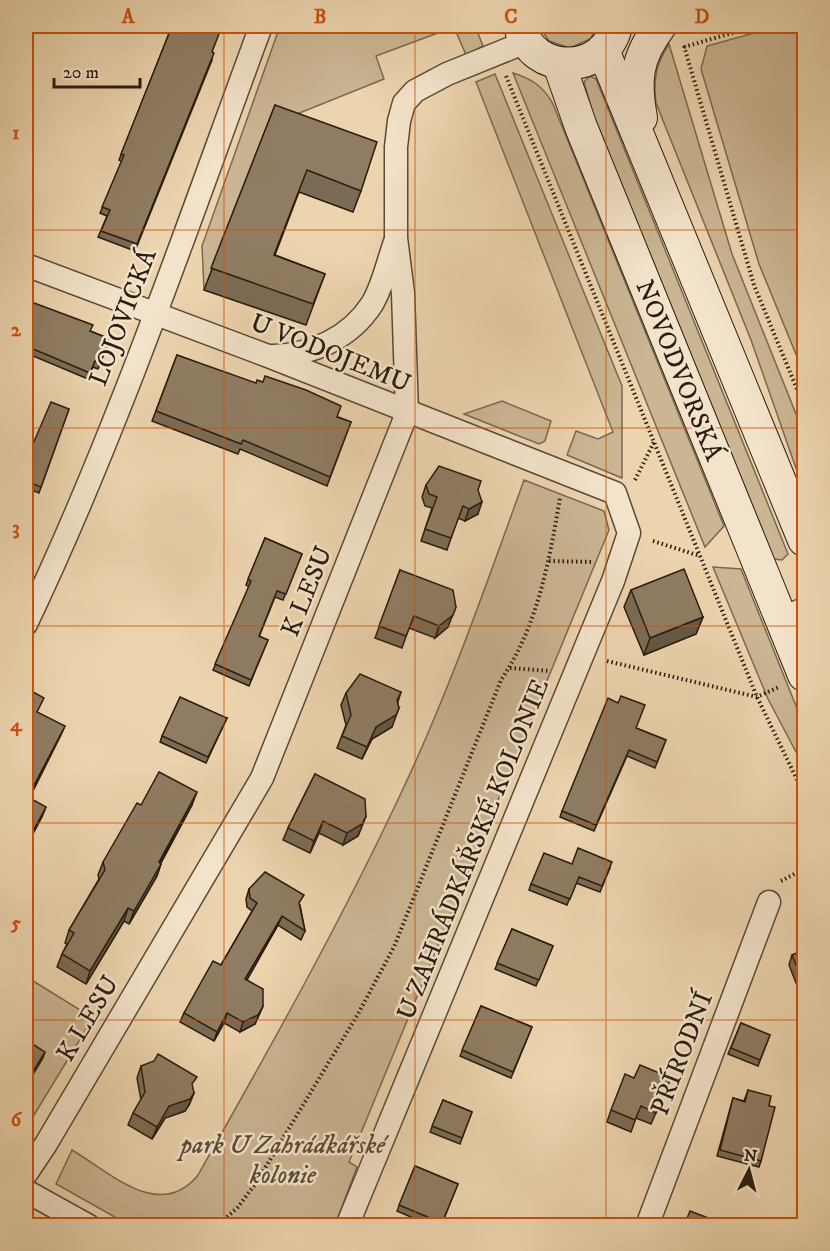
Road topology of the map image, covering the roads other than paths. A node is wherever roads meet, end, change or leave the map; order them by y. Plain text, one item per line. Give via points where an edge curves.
1 (261, 26) edge
2 (660, 26) edge
3 (615, 33) edge
4 (523, 34) edge
5 (559, 64) junction
6 (648, 158) junction
7 (396, 238) junction
8 (26, 265) edge
9 (155, 314) junction
10 (268, 356) junction
11 (407, 413) junction
12 (629, 533) joint
13 (804, 540) edge
14 (793, 614) edge
15 (26, 624) edge
16 (795, 680) edge
17 (769, 902) dead end
18 (26, 1174) edge
19 (26, 1191) edge
20 (89, 1226) edge
21 (347, 1226) edge
22 (646, 1226) edge

1 - 9 street, LOJOVICKÁ
2 - 6 main road via 644,51 635,89
3 - 5 main road, NOVODVORSKÁ via 582,62
3 - 6 main road, NOVODVORSKÁ
4 - 5 main road via 540,56
4 - 7 street, K LESU via 497,55 447,74 415,91 404,103 396,147
5 - 14 main road, NOVODVORSKÁ via 581,127
6 - 13 main road, NOVODVORSKÁ
7 - 10 street via 373,303 349,330 316,349 294,356
7 - 11 street, K LESU via 403,293
8 - 9 street, U VODOJEMU
9 - 10 street, U VODOJEMU
9 - 15 street, LOJOVICKÁ via 57,558
10 - 11 street, U VODOJEMU
11 - 12 street, U VODOJEMU via 564,473 618,500
11 - 18 street, K LESU via 262,777
12 - 21 street, U ZAHRÁDKÁŘSKÉ KOLONIE via 583,655
14 - 16 main road, NOVODVORSKÁ
17 - 22 street, PŘÍRODNÍ
19 - 20 street

